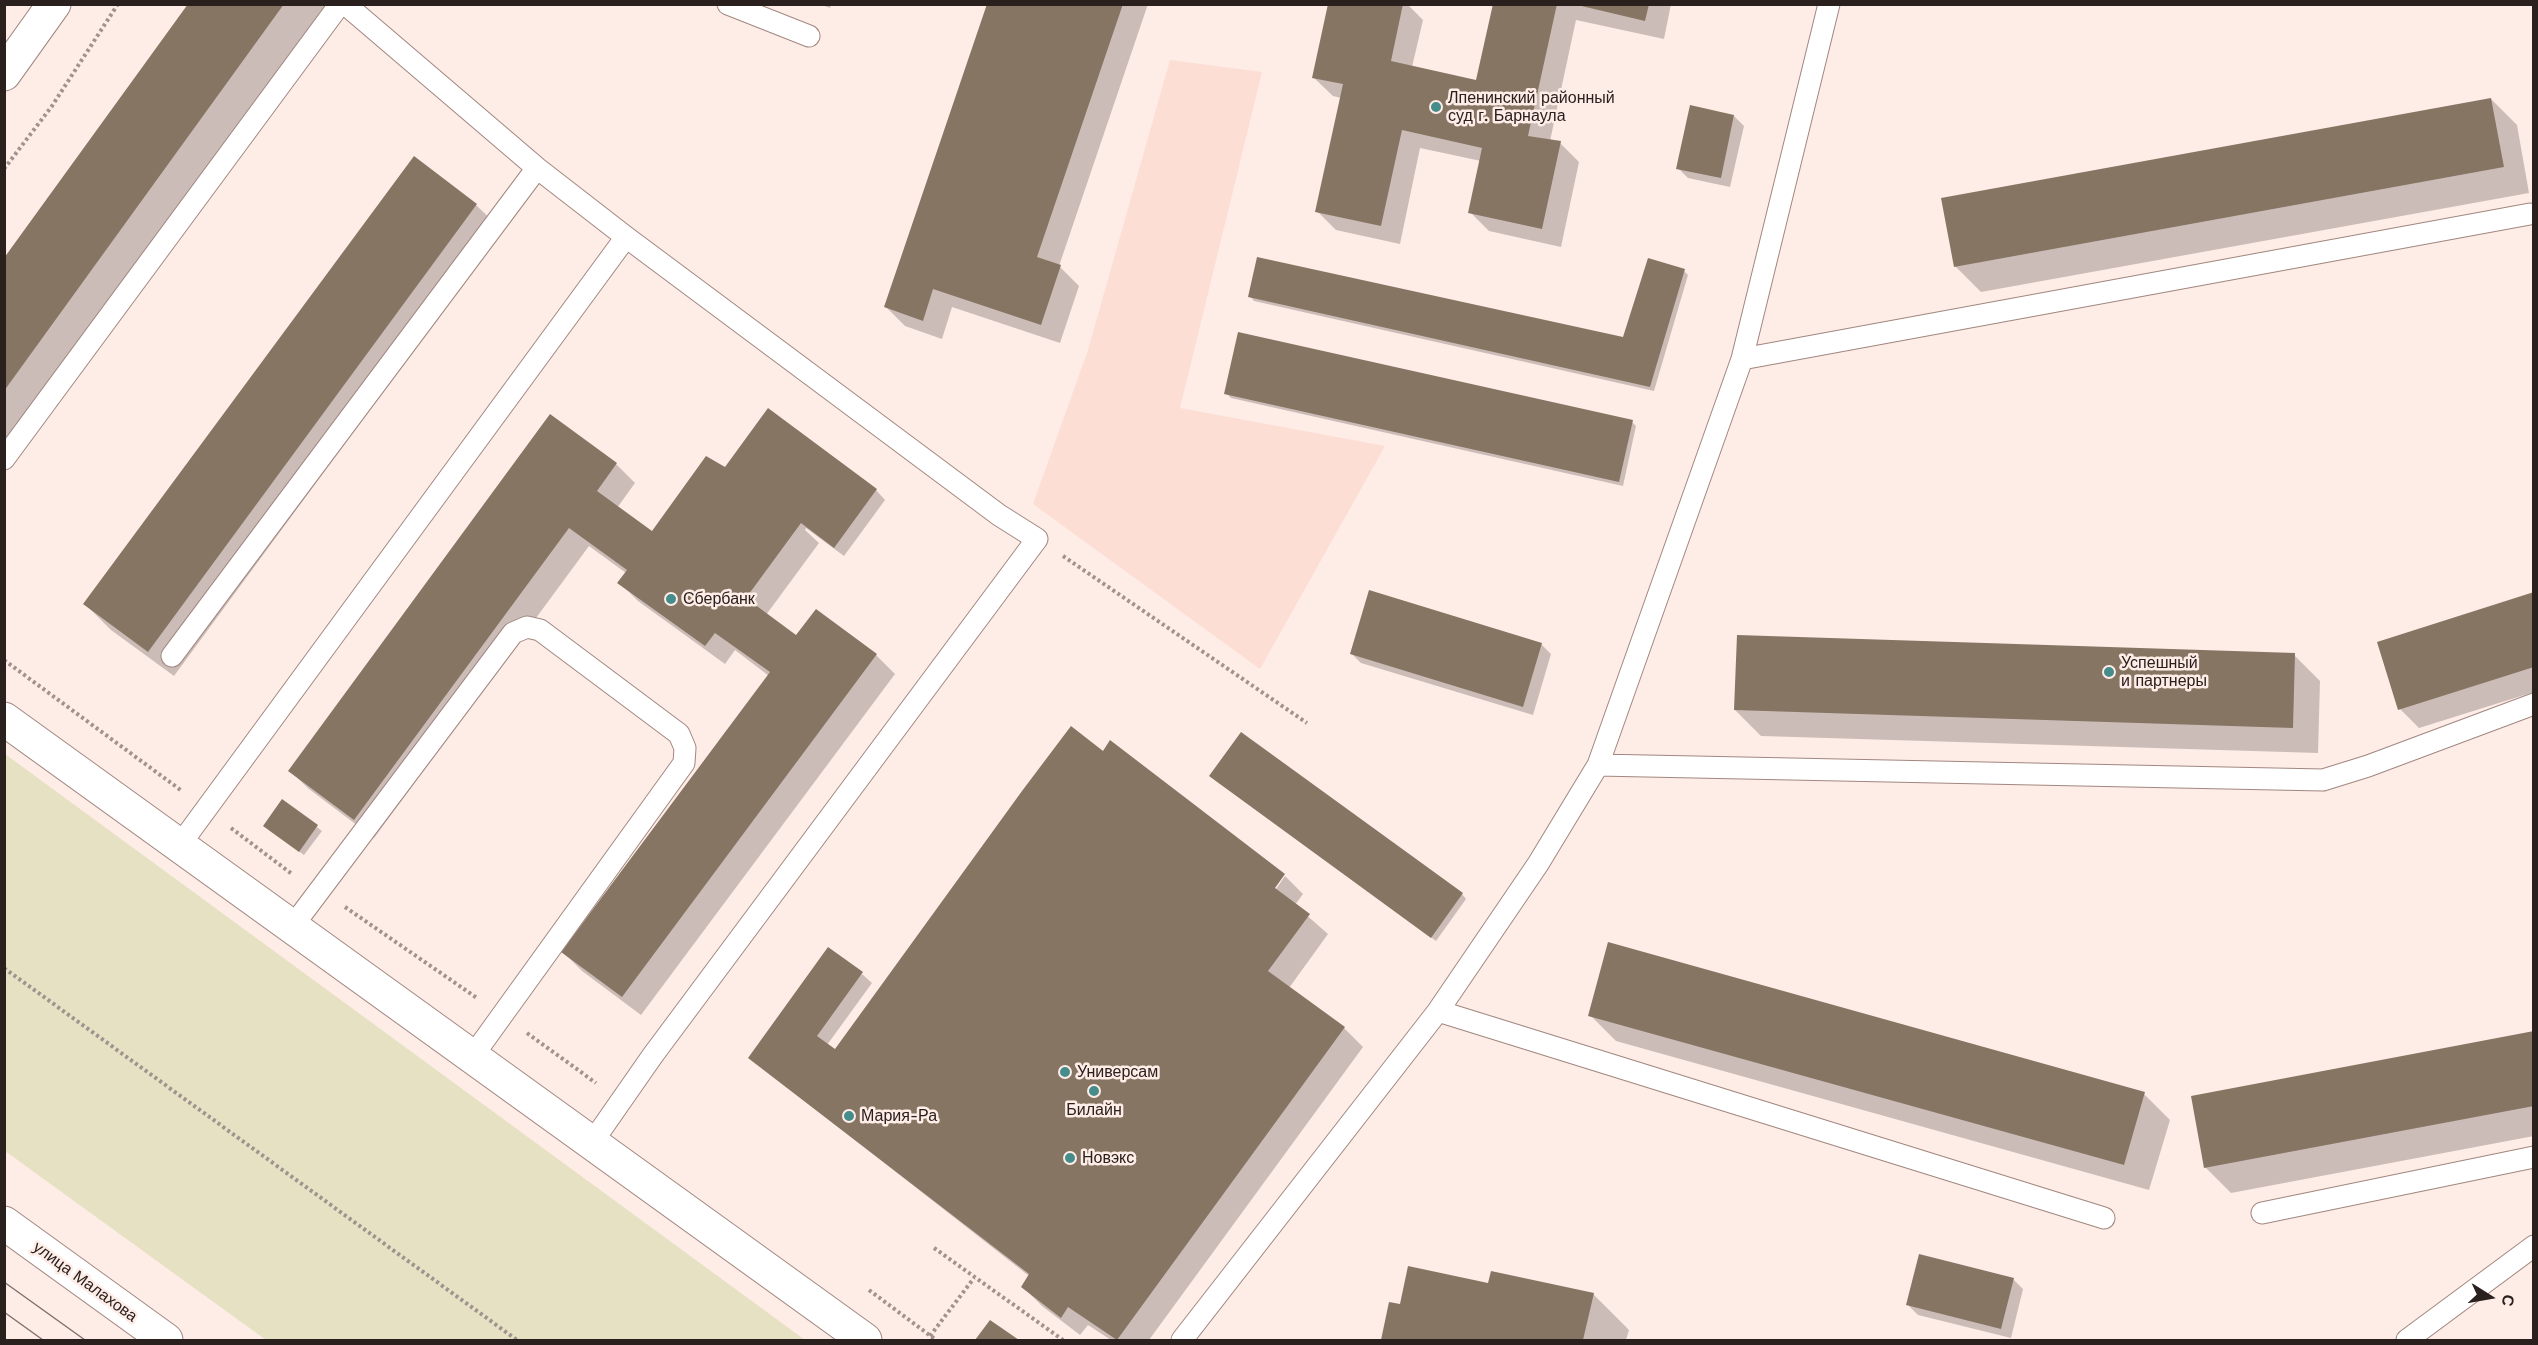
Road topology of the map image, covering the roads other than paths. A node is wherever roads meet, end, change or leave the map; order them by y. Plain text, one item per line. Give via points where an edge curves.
1 (54, 4) edge
2 (339, 4) edge
3 (345, 4) edge
4 (728, 4) edge
5 (1829, 4) edge
6 (809, 36) dead end
7 (4, 74) edge
8 (537, 168) junction
9 (2530, 214) dead end
10 (626, 237) junction
11 (1742, 359) junction
12 (4, 459) edge
13 (172, 656) dead end
14 (2534, 704) edge
15 (4, 719) edge
16 (1598, 765) junction
17 (179, 846) junction
18 (292, 927) junction
19 (1438, 1011) junction
20 (472, 1057) junction
21 (591, 1144) junction
22 (2534, 1157) edge
23 (2262, 1213) dead end
24 (2104, 1218) dead end
25 (4, 1223) edge
26 (2534, 1246) edge
27 (166, 1341) edge
28 (864, 1341) edge
29 (1182, 1341) edge
30 (2407, 1341) edge

1 - 7 street
2 - 12 lane
3 - 8 lane
4 - 6 lane
5 - 11 lane
8 - 10 lane
8 - 13 lane
9 - 11 lane
10 - 17 lane
10 - 21 lane via 999,515 1037,539
11 - 16 lane
14 - 16 lane via 2323,780
15 - 17 street
16 - 19 lane via 1538,864
17 - 18 street
18 - 20 street
18 - 20 lane via 513,633 527,627 540,630 679,734 685,748 684,763
19 - 24 lane
19 - 29 lane
20 - 21 street
21 - 28 street
22 - 23 lane
25 - 27 street, улица Малахова
26 - 30 lane

